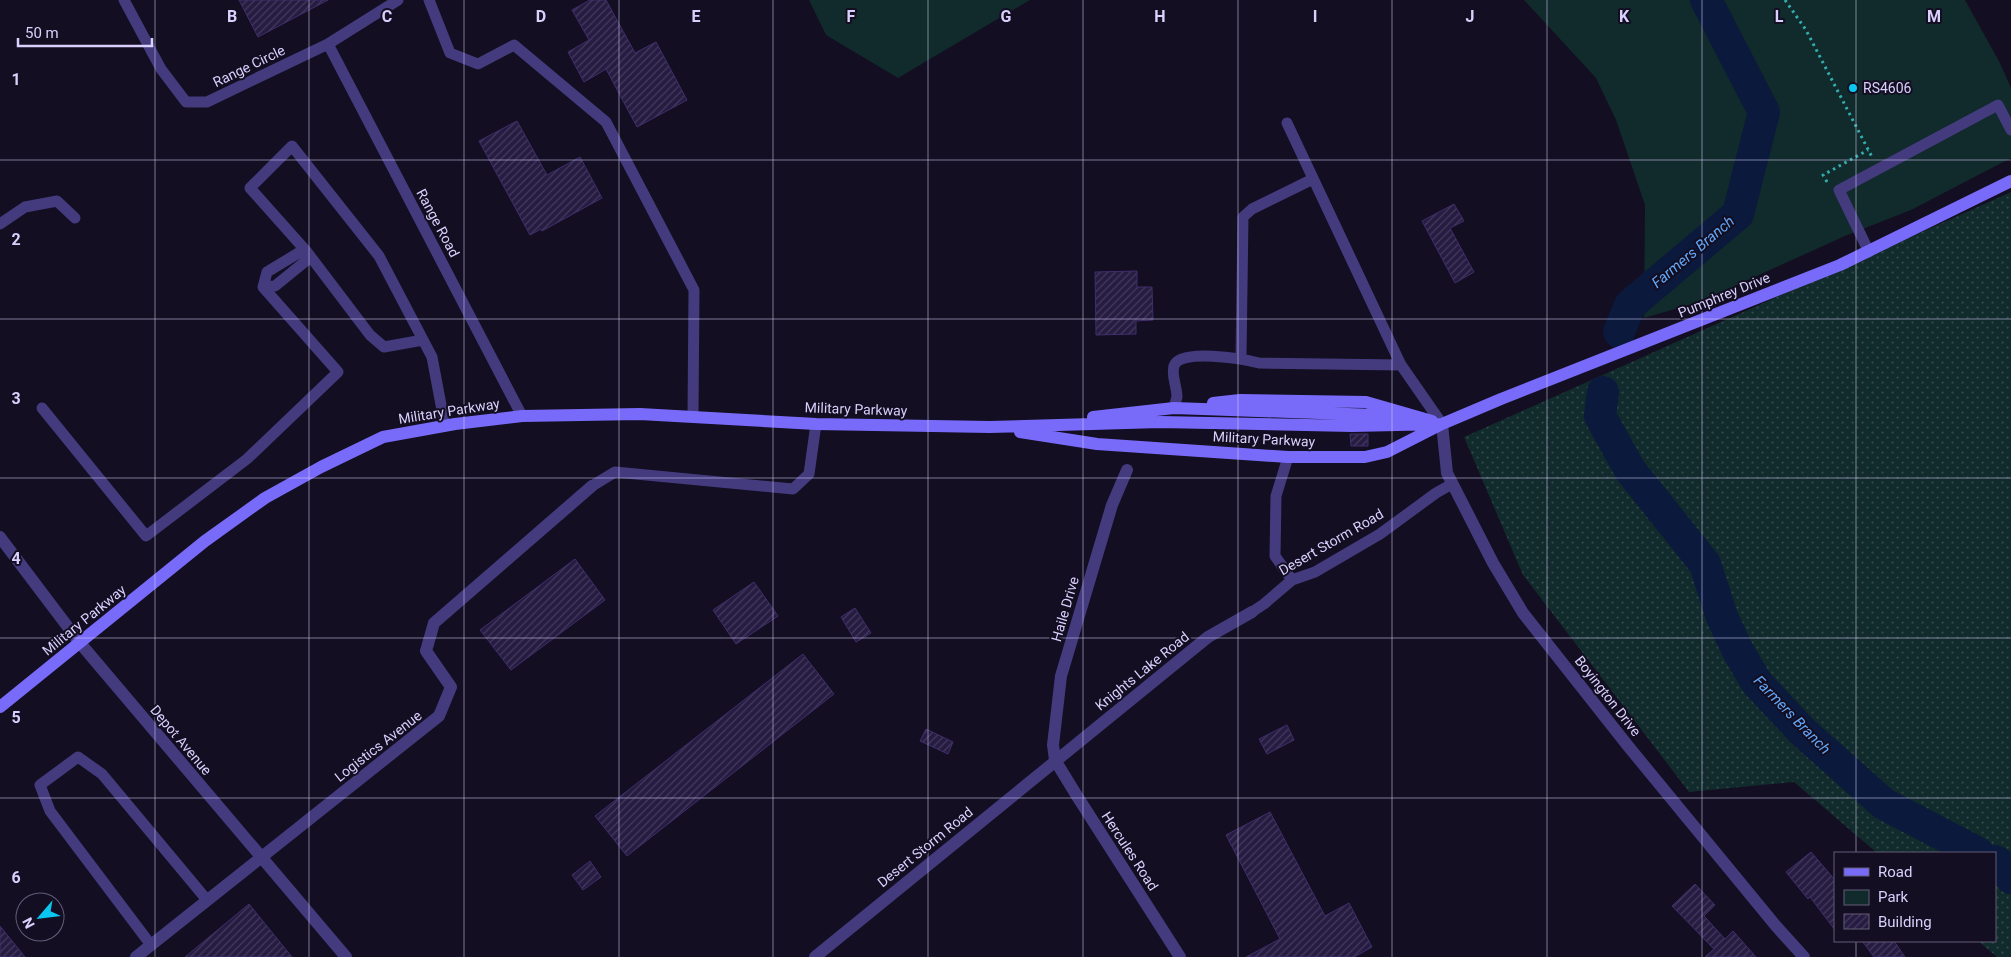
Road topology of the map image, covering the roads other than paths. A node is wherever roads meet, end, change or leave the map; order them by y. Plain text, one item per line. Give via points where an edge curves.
1 (124, 0) edge
2 (398, 0) edge
3 (428, 0) edge
4 (328, 44) junction
5 (1287, 123) dead end
6 (2011, 130) edge
7 (1313, 179) junction
8 (2011, 181) edge
9 (75, 218) dead end
10 (0, 224) edge
11 (307, 252) junction
12 (1869, 252) junction
13 (423, 340) junction
14 (1240, 358) junction
15 (1400, 365) junction
16 (42, 408) dead end
17 (1174, 408) junction
18 (522, 416) junction
19 (693, 416) junction
20 (816, 424) junction
21 (1442, 424) junction
22 (445, 426) junction
23 (990, 428) junction
24 (1288, 457) junction
25 (1127, 470) dead end
26 (1452, 484) junction
27 (592, 486) joint
28 (0, 537) edge
29 (1292, 580) junction
30 (1252, 612) joint
31 (80, 643) junction
32 (0, 707) edge
33 (1055, 760) junction
34 (260, 858) junction
35 (207, 900) junction
36 (151, 945) junction
37 (136, 957) edge
38 (346, 957) edge
39 (815, 957) edge
40 (1180, 957) edge
41 (1804, 957) edge

1 - 4 lane, Range Circle via 161,69 186,102 207,102
2 - 4 lane, Range Circle
3 - 19 lane via 450,52 478,64 514,45 606,122 694,290
4 - 18 lane, Range Road
5 - 7 lane
6 - 12 lane via 1998,105 1839,190
7 - 14 lane via 1252,209 1243,217
7 - 15 lane
8 - 12 street, Pumphrey Drive
9 - 10 lane via 57,202 25,206
11 - 13 lane via 370,335 384,346
11 - 13 lane via 250,188 292,146 379,256
11 - 16 lane via 306,260 276,286 263,287 338,372 247,459 146,536
12 - 21 street, Pumphrey Drive
13 - 22 lane via 432,357
14 - 15 lane via 1258,363
14 - 17 lane via 1186,356 1176,361
15 - 21 lane
17 - 21 street, Military Parkway via 1375,416
17 - 23 street, Military Parkway
18 - 19 street, Military Parkway
18 - 22 street, Military Parkway
19 - 20 street, Military Parkway
20 - 23 street, Military Parkway
20 - 27 lane via 809,474 792,489 615,472
21 - 23 street, Military Parkway via 1352,426 1160,422
21 - 24 street, Military Parkway via 1387,452 1365,457
21 - 26 street, Boyington Drive via 1447,473
22 - 31 street, Military Parkway via 383,437 265,498 205,541
23 - 24 street, Military Parkway via 1097,444
24 - 29 lane via 1276,496 1275,556
25 - 33 street, Haile Drive via 1112,505 1062,676 1053,745
26 - 29 lane, Desert Storm Road via 1380,534 1315,572
26 - 41 street, Boyington Drive via 1523,613 1628,746
27 - 34 street, Logistics Avenue via 434,623 426,651 451,687 439,716
28 - 31 street, Depot Avenue
29 - 30 lane, Desert Storm Road
30 - 33 street, Knights Lake Road via 1208,637
31 - 32 street, Military Parkway
31 - 34 street, Depot Avenue
33 - 39 street, Desert Storm Road
33 - 40 street, Hercules Road
34 - 35 street, Logistics Avenue
34 - 38 street, Depot Avenue
35 - 36 street, Logistics Avenue
35 - 36 lane via 102,774 78,757 40,785 50,811
36 - 37 street, Logistics Avenue

